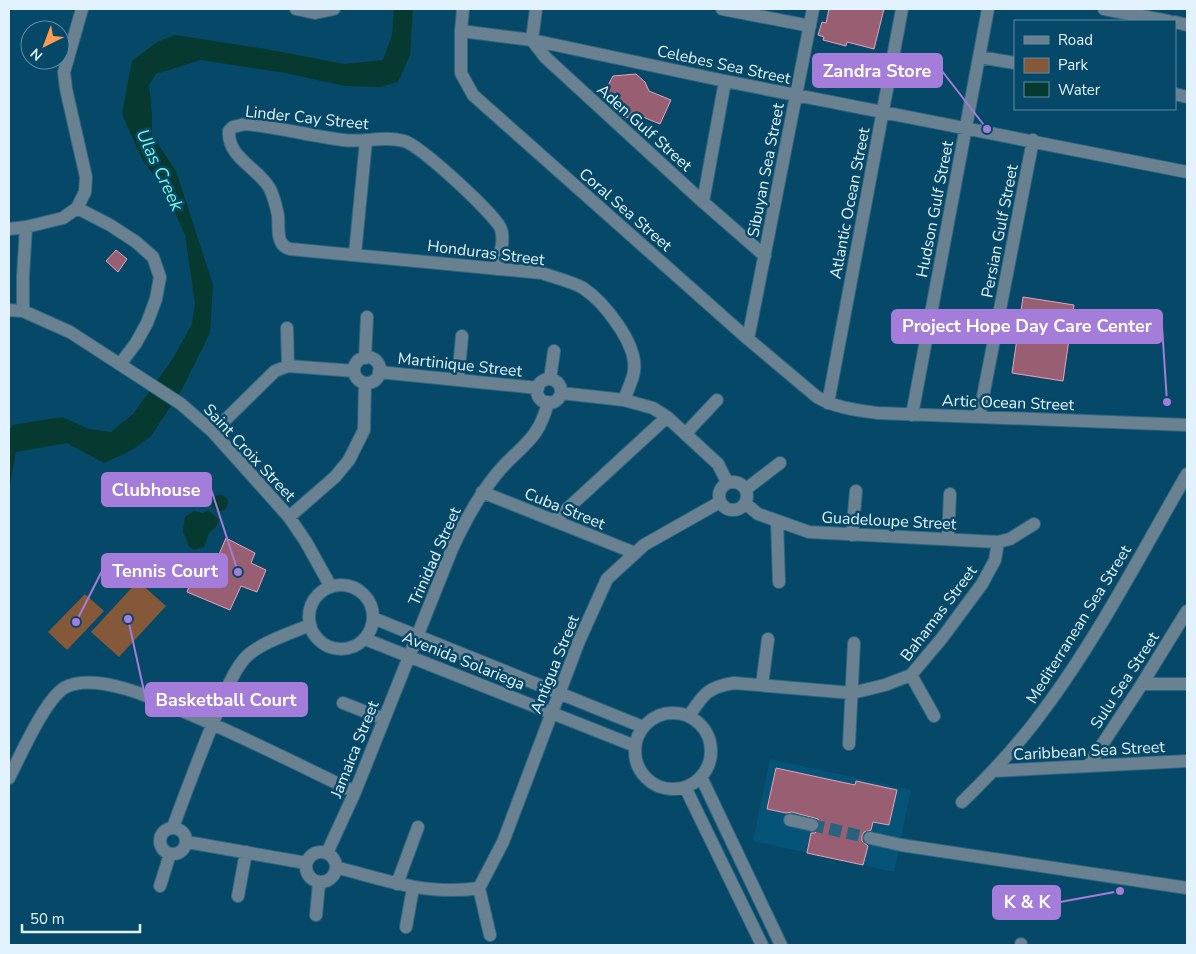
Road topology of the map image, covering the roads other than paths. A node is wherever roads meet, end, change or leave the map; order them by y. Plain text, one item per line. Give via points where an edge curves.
1 (82, 9) edge
2 (296, 9) edge
3 (334, 9) edge
4 (463, 9) edge
5 (536, 9) edge
6 (722, 9) edge
7 (813, 9) edge
8 (902, 9) edge
9 (988, 9) edge
10 (1104, 9) edge
11 (1163, 20) edge
12 (810, 26) junction
13 (461, 31) junction
14 (532, 40) junction
15 (979, 57) junction
16 (1014, 63) edge
17 (725, 81) junction
18 (796, 95) junction
19 (883, 112) junction
20 (966, 127) junction
21 (1033, 140) junction
22 (366, 141) junction
23 (1187, 172) edge
24 (703, 202) junction
25 (77, 208) junction
26 (26, 227) junction
27 (9, 229) edge
28 (284, 246) joint
29 (355, 254) junction
30 (764, 256) junction
31 (498, 269) junction
32 (9, 310) edge
33 (23, 310) junction
34 (367, 317) dead end
35 (287, 328) dead end
36 (462, 336) dead end
37 (748, 338) junction
38 (554, 351) dead end
39 (365, 358) junction
40 (121, 363) junction
41 (288, 366) junction
42 (354, 371) junction
43 (380, 372) junction
44 (550, 379) junction
45 (458, 380) junction
46 (365, 383) junction
47 (538, 388) junction
48 (561, 393) junction
49 (624, 400) junction
50 (717, 400) dead end
51 (548, 402) junction
52 (828, 403) junction
53 (912, 414) junction
54 (667, 417) junction
55 (978, 417) junction
56 (1187, 425) edge
57 (213, 432) junction
58 (686, 434) junction
59 (780, 462) dead end
60 (1187, 474) edge
61 (727, 482) junction
62 (746, 489) junction
63 (856, 491) dead end
64 (482, 492) junction
65 (950, 494) dead end
66 (720, 502) junction
67 (745, 504) junction
68 (289, 517) junction
69 (554, 521) junction
70 (777, 521) junction
71 (1034, 524) dead end
72 (852, 535) junction
73 (948, 540) junction
74 (998, 542) junction
75 (635, 554) junction
76 (779, 582) dead end
77 (331, 587) junction
78 (1187, 611) edge
79 (373, 618) junction
80 (310, 624) junction
81 (418, 636) junction
82 (365, 639) junction
83 (768, 639) dead end
84 (854, 643) dead end
85 (410, 656) junction
86 (911, 675) junction
87 (1142, 684) junction
88 (1187, 684) edge
89 (762, 685) junction
90 (559, 693) junction
91 (852, 693) junction
92 (343, 702) dead end
93 (552, 712) junction
94 (689, 716) junction
95 (934, 716) dead end
96 (384, 719) junction
97 (213, 724) junction
98 (643, 727) junction
99 (849, 744) dead end
100 (635, 746) junction
101 (1187, 761) edge
102 (1088, 766) junction
103 (993, 771) junction
104 (701, 777) junction
105 (9, 778) edge
106 (686, 787) junction
107 (355, 792) junction
108 (962, 802) dead end
109 (790, 820) dead end
110 (812, 825) tunnel mouth
111 (174, 827) junction
112 (418, 827) dead end
113 (870, 838) tunnel mouth
114 (187, 842) junction
115 (246, 852) junction
116 (328, 853) junction
117 (170, 854) junction
118 (306, 863) junction
119 (336, 867) junction
120 (750, 880) junction
121 (319, 883) junction
122 (397, 884) junction
123 (160, 886) dead end
124 (733, 887) junction
125 (413, 888) junction
126 (479, 888) junction
127 (1187, 888) edge
128 (238, 896) dead end
129 (316, 914) dead end
130 (406, 927) dead end
131 (490, 935) dead end
132 (762, 945) edge
133 (781, 945) edge

1 - 25 street via 64,72 86,177 85,192
2 - 3 street via 315,13
4 - 13 street, Coral Sea Street
5 - 14 street
6 - 12 street
7 - 12 street, Sibuyan Sea Street
8 - 19 street, Atlantic Ocean Street
9 - 15 street, Hudson Gulf Street
10 - 11 street
12 - 18 street, Sibuyan Sea Street
13 - 14 street, Celebes Sea Street
13 - 37 street, Coral Sea Street via 462,73 473,95
14 - 17 street, Celebes Sea Street
14 - 24 street, Aden Gulf Street via 556,68
15 - 16 street
15 - 20 street, Hudson Gulf Street
17 - 18 street, Celebes Sea Street
17 - 24 street
18 - 19 street, Celebes Sea Street
18 - 30 street, Sibuyan Sea Street
19 - 20 street, Celebes Sea Street
19 - 52 street, Atlantic Ocean Street
20 - 21 street, Celebes Sea Street
20 - 53 street, Hudson Gulf Street
21 - 23 street, Celebes Sea Street
21 - 55 street, Persian Gulf Street
22 - 28 street, Linder Cay Street via 245,124 229,131 229,141 237,155 271,190 278,215 280,241
22 - 29 street
22 - 31 street, Linder Cay Street via 393,138 406,141 454,178 501,228
24 - 30 street, Aden Gulf Street
25 - 26 street via 63,218
25 - 40 street via 136,242 153,257 160,277 147,323
26 - 27 street
26 - 33 street
28 - 29 street, Honduras Street via 296,251
29 - 31 street, Honduras Street
30 - 37 street, Sibuyan Sea Street
31 - 49 street, Honduras Street via 542,273 581,286 600,301 622,332 634,358 634,370
32 - 33 street
33 - 40 street via 70,332
34 - 39 street
35 - 41 street
36 - 45 street
37 - 52 street, Coral Sea Street via 807,390
38 - 44 street
39 - 42 street via 357,362
39 - 43 street via 377,363
40 - 57 street, Saint Croix Street via 181,404
41 - 42 street
41 - 57 street via 263,381
42 - 46 street
43 - 45 street, Martinique Street
43 - 46 street via 375,380
44 - 47 street via 542,381
44 - 48 street via 559,385
45 - 47 street, Martinique Street
46 - 68 street via 364,430 349,460
47 - 51 street via 541,399
48 - 49 street
48 - 51 street via 556,400
49 - 54 street via 653,408
50 - 58 street
51 - 64 street, Trinidad Street via 535,434
52 - 53 street, Artic Ocean Street via 858,411
53 - 55 street, Artic Ocean Street
54 - 58 street
54 - 69 street
55 - 56 street, Artic Ocean Street
57 - 68 street, Saint Croix Street
58 - 61 street via 718,464
59 - 62 street
60 - 103 street, Mediterranean Sea Street via 1064,681 1024,736
61 - 62 street via 738,482
61 - 66 street via 720,488
62 - 67 street
63 - 72 street
64 - 69 street, Cuba Street
64 - 81 street, Trinidad Street via 452,549
65 - 73 street
66 - 67 street via 732,510
66 - 75 street, Antigua Street via 644,544
67 - 70 street, Guadeloupe Street via 758,514
68 - 77 street, Saint Croix Street
69 - 75 street, Cuba Street
70 - 72 street, Guadeloupe Street via 810,532
70 - 76 street
71 - 74 street, Guadeloupe Street
72 - 73 street, Guadeloupe Street
73 - 74 street, Guadeloupe Street
74 - 86 street, Bahamas Street via 994,560 982,584
75 - 90 street, Antigua Street via 607,580
77 - 79 street via 341,585 360,592 372,608
77 - 80 street via 316,597 311,606
78 - 87 street, Sulu Sea Street
79 - 81 street, Avenida Solariega
79 - 82 street
80 - 82 street via 314,634 328,647 348,649
80 - 97 street via 246,657 230,682
81 - 85 street, Trinidad Street
81 - 90 street, Avenida Solariega
82 - 85 street, Avenida Solariega
83 - 89 street
84 - 91 street
85 - 93 street, Avenida Solariega
85 - 96 street, Jamaica Street
86 - 91 street, Bahamas Street
86 - 95 street
87 - 88 street
87 - 102 street, Sulu Sea Street
89 - 91 street, Bahamas Street
89 - 94 street, Bahamas Street via 722,685 703,695
90 - 93 street, Antigua Street
90 - 98 street, Avenida Solariega
91 - 99 street
92 - 96 street
93 - 100 street, Avenida Solariega
93 - 126 street, Antigua Street via 503,842
94 - 98 street via 669,713
94 - 104 street via 704,730 711,749 707,769
96 - 107 street, Jamaica Street
97 - 105 street via 121,687 77,682 63,689 48,706
97 - 107 street
97 - 111 street
98 - 100 street
100 - 106 street via 635,758 648,781 660,787
101 - 102 street, Caribbean Sea Street
102 - 103 street, Caribbean Sea Street
103 - 108 street, Mediterranean Sea Street
104 - 106 street
104 - 120 street
106 - 124 street
107 - 116 street, Jamaica Street
109 - 110 street
111 - 114 street via 182,830
111 - 117 street via 164,830 160,839 162,849
112 - 122 street
113 - 127 street
114 - 115 street
114 - 117 street via 179,853
115 - 118 street
115 - 128 street
116 - 118 street via 317,852
116 - 119 street
117 - 123 street
118 - 121 street via 309,878
119 - 121 street via 333,877
119 - 122 street
120 - 124 street
120 - 133 street
121 - 129 street
122 - 125 street
124 - 132 street
125 - 126 street via 461,891
125 - 130 street
126 - 131 street

